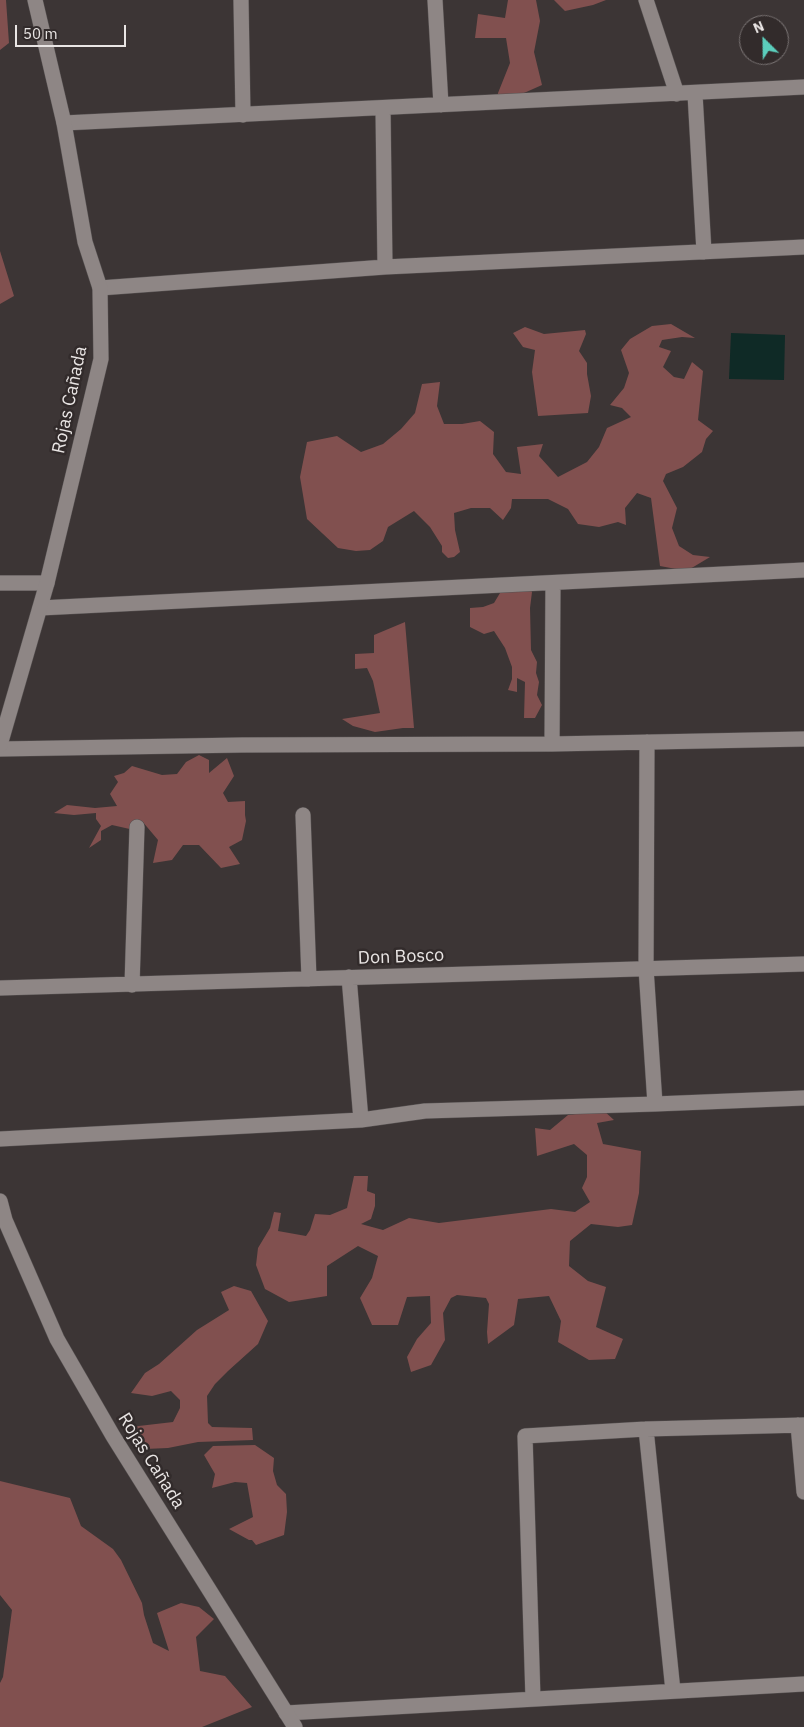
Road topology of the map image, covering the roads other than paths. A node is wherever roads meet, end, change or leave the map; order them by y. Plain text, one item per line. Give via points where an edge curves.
1 (35, 0) edge
2 (242, 0) edge
3 (435, 0) edge
4 (646, 0) edge
5 (804, 88) edge
6 (678, 94) junction
7 (695, 94) junction
8 (441, 105) junction
9 (383, 108) junction
10 (243, 115) junction
11 (64, 123) junction
12 (804, 247) edge
13 (704, 252) junction
14 (385, 267) junction
15 (100, 288) junction
16 (804, 570) edge
17 (47, 583) junction
18 (553, 583) junction
19 (0, 584) edge
20 (40, 608) junction
21 (804, 738) edge
22 (647, 742) junction
23 (552, 744) junction
24 (0, 747) edge
25 (303, 815) dead end
26 (136, 827) dead end
27 (804, 964) edge
28 (646, 968) junction
29 (349, 978) junction
30 (309, 979) junction
31 (132, 985) junction
32 (0, 988) edge
33 (804, 1098) edge
34 (655, 1104) junction
35 (361, 1120) junction
36 (0, 1139) edge
37 (0, 1201) edge
38 (801, 1425) edge
39 (646, 1429) junction
40 (804, 1492) edge
41 (804, 1684) edge
42 (673, 1691) junction
43 (533, 1699) junction
44 (286, 1713) junction
45 (295, 1727) edge

1 - 11 street, Rojas Cañada
2 - 10 street
3 - 8 street
4 - 6 street
5 - 7 street
6 - 7 street
6 - 8 street
7 - 13 street
8 - 9 street
9 - 10 street
9 - 14 street
10 - 11 street
11 - 15 street, Rojas Cañada via 85,242
12 - 13 street
13 - 14 street
14 - 15 street
15 - 17 street, Rojas Cañada via 101,359
16 - 18 street
17 - 19 street
17 - 20 street, Rojas Cañada
18 - 20 street
18 - 23 street
20 - 24 street, Rojas Cañada
21 - 22 street
22 - 23 street
22 - 28 street
23 - 24 street
25 - 30 street
26 - 31 street
27 - 28 street, Don Bosco
28 - 29 street, Don Bosco
28 - 34 street
29 - 30 street, Don Bosco
29 - 35 street
30 - 31 street, Don Bosco
31 - 32 street, Don Bosco
33 - 34 street
34 - 35 street via 425,1111
35 - 36 street
37 - 44 street, Rojas Cañada via 5,1220 57,1338 113,1436
38 - 39 street
38 - 40 street
39 - 42 street
39 - 43 street via 525,1436
41 - 42 street
42 - 43 street
43 - 44 street
44 - 45 street, Rojas Cañada

